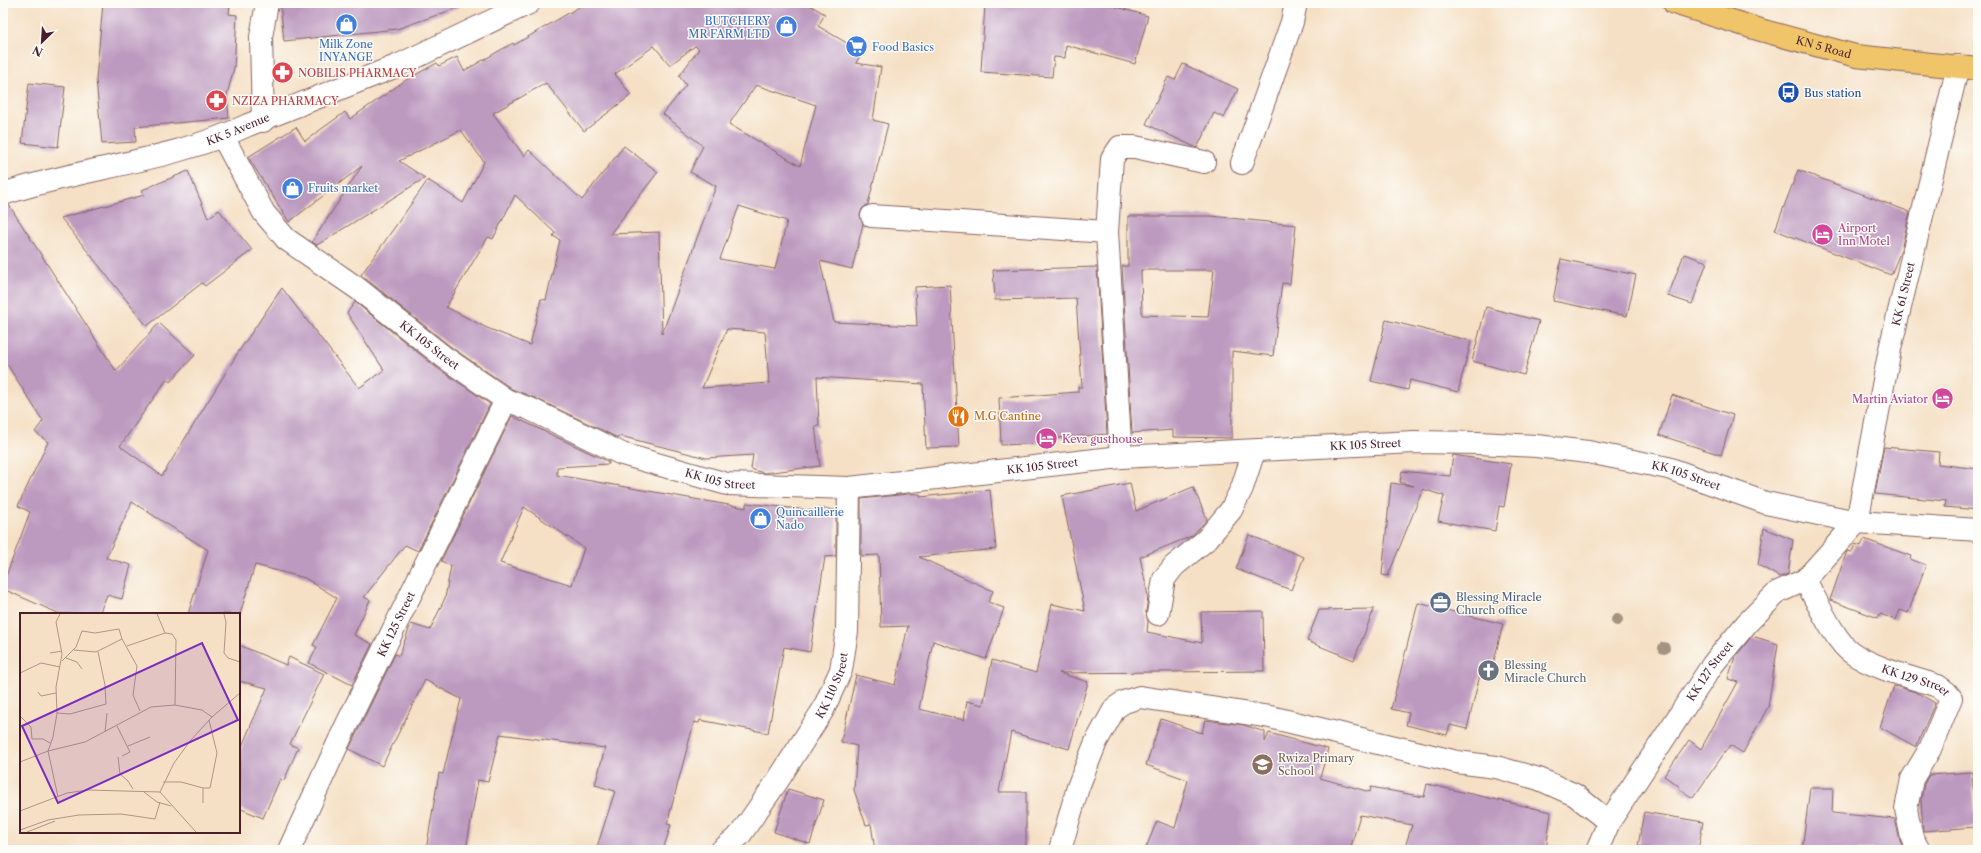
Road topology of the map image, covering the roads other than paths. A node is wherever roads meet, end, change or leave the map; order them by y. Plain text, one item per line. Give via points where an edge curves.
1 (267, 3) edge
2 (529, 3) edge
3 (1296, 3) edge
4 (1674, 3) edge
5 (1968, 68) edge
6 (263, 120) junction
7 (223, 137) junction
8 (1204, 162) dead end
9 (1242, 163) dead end
10 (3, 194) edge
11 (872, 216) dead end
12 (1107, 232) junction
13 (506, 400) junction
14 (1254, 451) junction
15 (1121, 457) junction
16 (849, 488) junction
17 (1856, 522) junction
18 (1978, 530) edge
19 (1805, 580) junction
20 (1158, 614) dead end
21 (1609, 822) junction
22 (289, 850) edge
23 (722, 850) edge
24 (1060, 850) edge
25 (1597, 850) edge
26 (1919, 850) edge

1 - 6 street via 261,37
2 - 6 street, KK 5 Avenue via 399,65
3 - 9 street via 1292,22
4 - 5 main road, KN 5 Road via 1856,56
5 - 17 street, KK 61 Street via 1890,349
6 - 7 street, KK 5 Avenue
7 - 10 street, KK 5 Avenue via 166,155 35,183
7 - 13 street, KK 105 Street via 264,213 286,239 357,288 444,357
8 - 12 street via 1135,147 1120,147 1112,159
11 - 12 street
12 - 15 street
13 - 16 street, KK 105 Street via 622,454 727,484
13 - 22 street, KK 125 Street
14 - 15 street, KK 105 Street
14 - 17 street, KK 105 Street via 1414,442 1536,446 1588,452 1668,468 1766,503
14 - 20 street via 1242,488 1231,510 1206,540 1174,566 1164,580
15 - 16 street, KK 105 Street
16 - 23 street, KK 110 Street via 847,631 841,670 823,710 778,780 740,835
17 - 18 street, KK 105 Street
17 - 19 street, KK 127 Street
19 - 21 street, KK 127 Street via 1778,592 1747,622 1714,664
19 - 26 street, KK 129 Street via 1839,639 1851,653 1869,662 1938,686 1951,698 1930,749 1910,786 1906,809 1912,838
21 - 24 street via 1575,795 1539,779 1496,766 1457,762 1270,717 1140,697 1115,708 1096,742 1078,787
21 - 25 street, KK 127 Street

